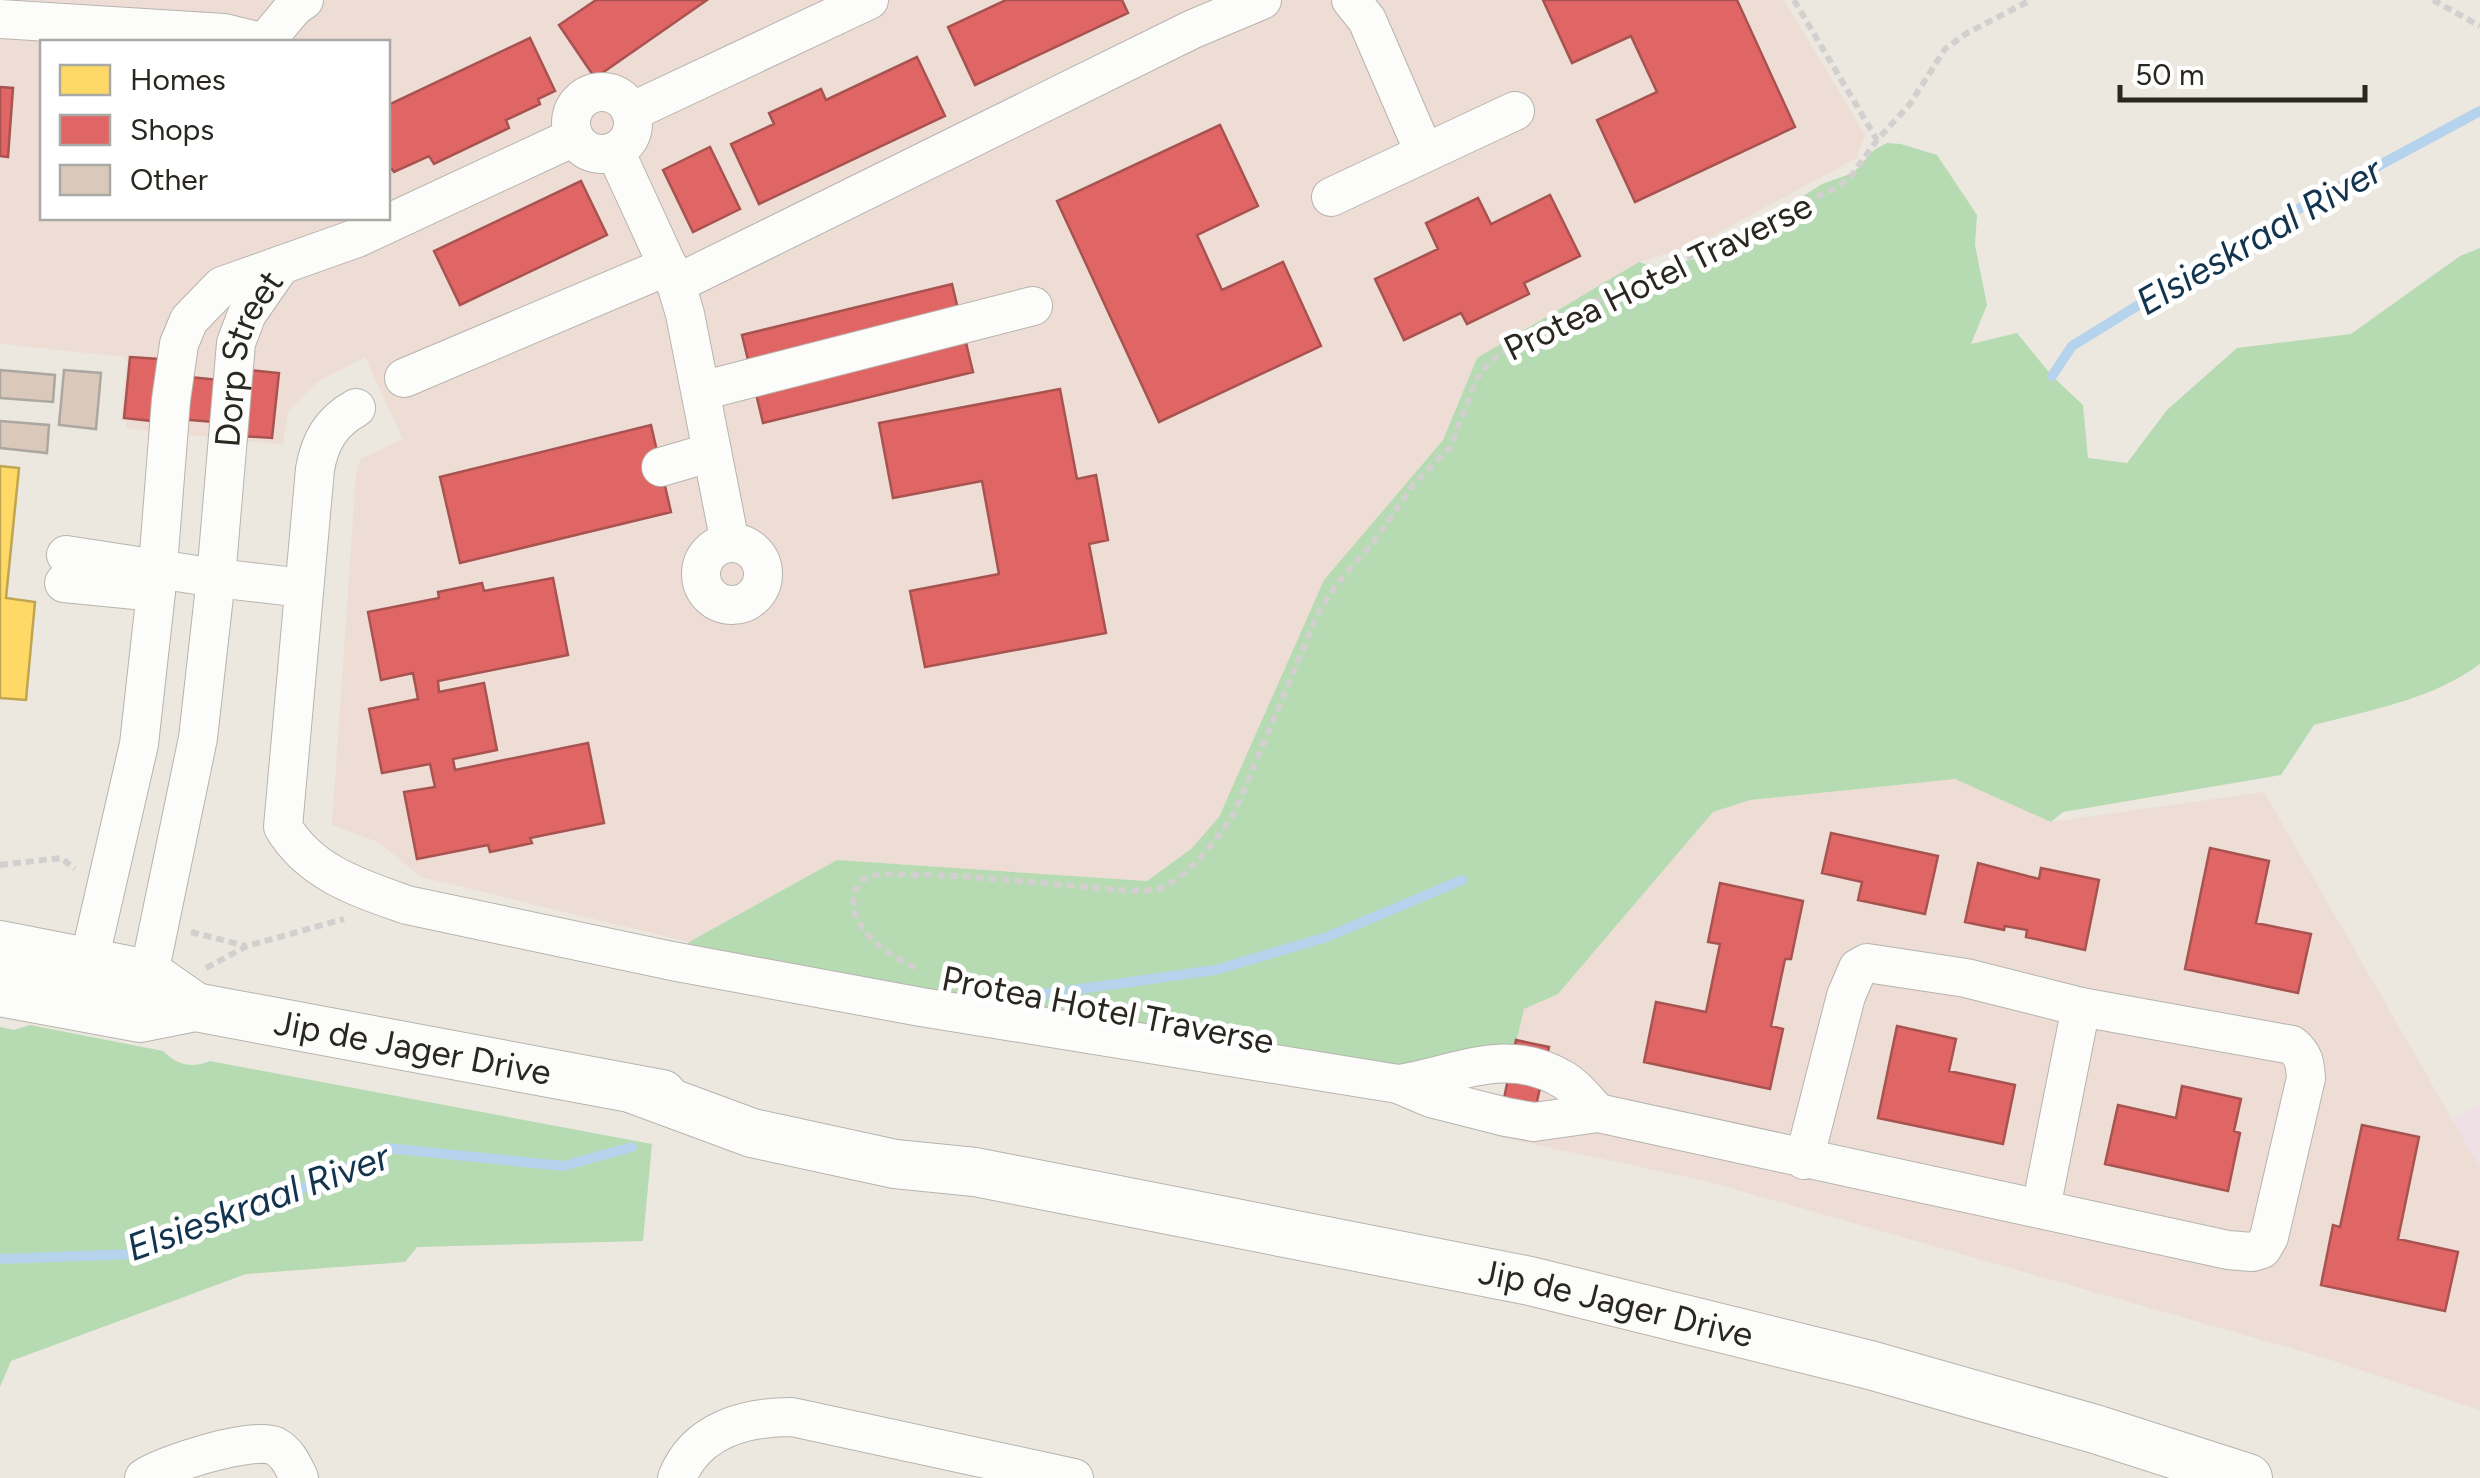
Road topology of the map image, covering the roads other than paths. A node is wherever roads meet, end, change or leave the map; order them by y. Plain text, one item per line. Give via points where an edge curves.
1 (304, 0) edge
2 (1262, 0) edge
3 (1351, 0) edge
4 (846, 5) edge
5 (1186, 14) edge
6 (0, 19) edge
7 (254, 40) edge
8 (265, 40) edge
9 (1515, 111) dead end
10 (630, 112) junction
11 (574, 138) junction
12 (615, 151) junction
13 (1424, 152) junction
14 (1331, 197) dead end
15 (390, 213) edge
16 (353, 228) edge
17 (282, 266) junction
18 (672, 275) junction
19 (1033, 306) dead end
20 (404, 378) dead end
21 (701, 391) junction
22 (356, 408) dead end
23 (712, 452) junction
24 (661, 468) dead end
25 (730, 543) dead end
26 (65, 569) dead end
27 (216, 578) junction
28 (157, 580) junction
29 (304, 588) junction
30 (0, 945) edge
31 (83, 985) junction
32 (0, 992) edge
33 (144, 996) junction
34 (2081, 1007) junction
35 (1398, 1084) junction
36 (1598, 1113) junction
37 (1804, 1160) junction
38 (2041, 1208) junction
39 (144, 1478) edge
40 (298, 1478) edge
41 (677, 1478) edge
42 (1074, 1478) edge
43 (2248, 1478) edge

1 - 8 street
2 - 5 street
3 - 13 street via 1367,20
4 - 10 street
5 - 18 street
6 - 7 street
9 - 13 street
10 - 11 street via 609,93 590,94 574,108
10 - 12 street via 632,130
11 - 12 street via 588,150
11 - 15 street
12 - 18 street
13 - 14 street
16 - 17 street
17 - 27 street, Dorp Street via 247,314 236,343
17 - 28 street, Dorp Street via 222,286 189,320 179,344
18 - 20 street
18 - 21 street
19 - 21 street
21 - 23 street
22 - 29 street via 334,424 318,452
23 - 24 street
23 - 25 street
26 - 28 street
27 - 28 street
27 - 29 street
27 - 33 street, Dorp Street via 198,738
28 - 31 street, Dorp Street via 139,744
29 - 35 street via 283,827 296,850 356,887 407,904 710,968
30 - 31 main road, Jip de Jager Drive
31 - 32 main road, Jip de Jager Drive
31 - 33 main road, Jip de Jager Drive
33 - 43 main road, Jip de Jager Drive via 200,988 632,1089 752,1133 1530,1281 1870,1366
34 - 37 street via 1966,978 1867,963 1846,996
34 - 38 street
34 - 38 street via 2292,1045 2302,1054 2306,1078 2262,1249 2228,1250
35 - 36 street via 1534,1122
35 - 36 street via 1508,1062 1568,1082
36 - 37 street
37 - 38 street
39 - 40 street via 168,1465 260,1442 291,1460
41 - 42 street via 705,1439 737,1423 774,1417

